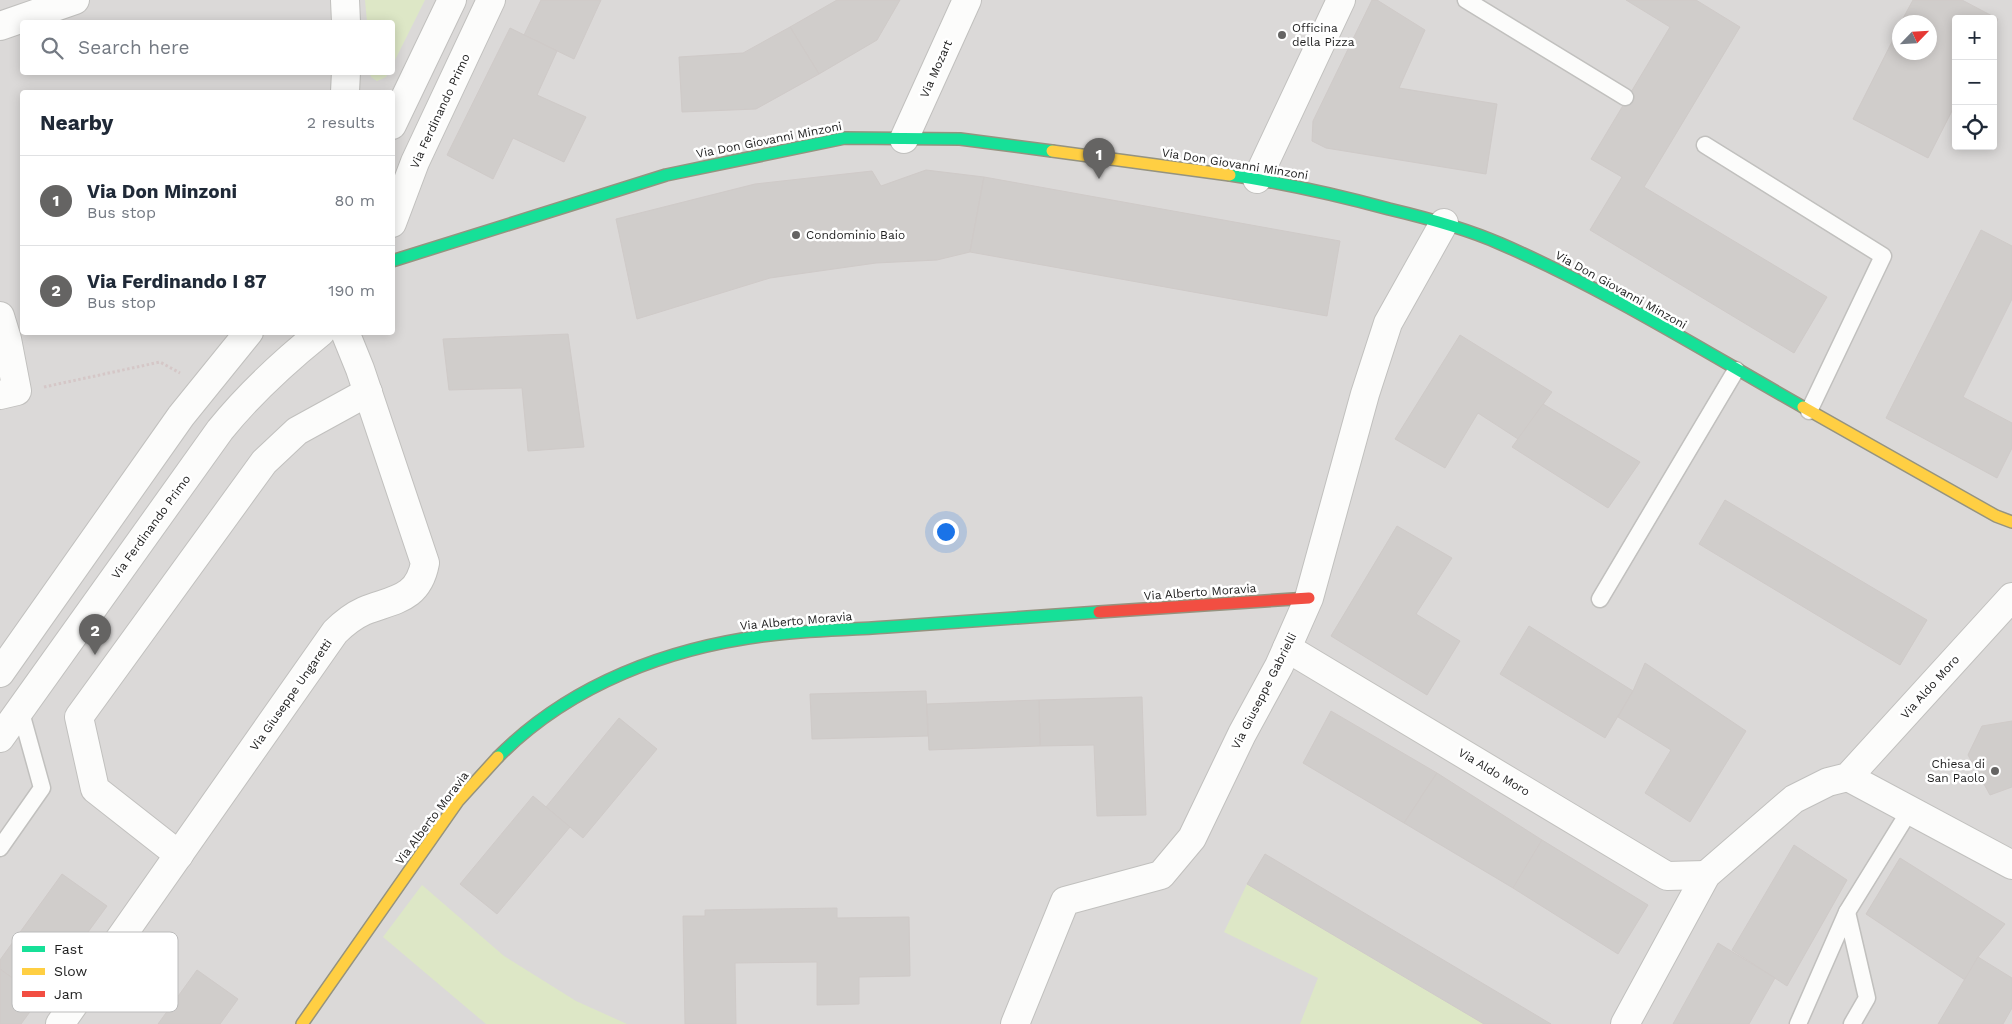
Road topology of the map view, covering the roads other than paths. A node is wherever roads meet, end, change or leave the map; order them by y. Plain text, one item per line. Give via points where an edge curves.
1 (75, 0) edge
2 (345, 0) edge
3 (452, 0) edge
4 (491, 0) edge
5 (967, 0) edge
6 (1341, 0) edge
7 (1466, 0) edge
8 (346, 20) edge
9 (0, 26) edge
10 (346, 75) edge
11 (345, 90) edge
12 (1625, 97) dead end
13 (395, 119) edge
14 (904, 139) junction
15 (1705, 145) dead end
16 (1257, 179) junction
17 (395, 215) edge
18 (1444, 223) junction
19 (395, 260) edge
20 (0, 316) edge
21 (247, 335) edge
22 (317, 335) edge
23 (346, 335) edge
24 (361, 335) edge
25 (1736, 370) junction
26 (364, 381) junction
27 (9, 393) edge
28 (1810, 411) junction
29 (2012, 522) edge
30 (2012, 597) edge
31 (1309, 598) junction
32 (1600, 599) dead end
33 (40, 617) junction
34 (71, 638) junction
35 (1287, 648) junction
36 (3, 669) edge
37 (37, 686) junction
38 (20, 709) junction
39 (0, 738) edge
40 (1848, 777) junction
41 (1910, 810) junction
42 (0, 848) edge
43 (179, 854) junction
44 (2012, 865) edge
45 (1706, 875) junction
46 (1847, 912) junction
47 (124, 932) edge
48 (68, 1012) edge
49 (60, 1024) edge
50 (302, 1024) edge
51 (1015, 1024) edge
52 (1625, 1024) edge
53 (1798, 1024) edge
54 (1852, 1024) edge

1 - 9 street
2 - 8 street
3 - 13 street
4 - 17 street, Via Ferdinando Primo via 415,162
5 - 14 street, Via Mozart
6 - 16 street
7 - 12 lane
10 - 11 street
14 - 16 street, Via Don Giovanni Minzoni via 960,139
14 - 19 street, Via Don Giovanni Minzoni via 845,138 666,175
15 - 28 lane via 1883,256
16 - 18 street, Via Don Giovanni Minzoni via 1345,197
18 - 25 street, Via Don Giovanni Minzoni via 1499,243 1567,274
18 - 31 street, Via Giuseppe Gabrielli via 1388,323 1365,394
20 - 27 street via 7,339
21 - 33 street via 181,416
22 - 34 street, Via Ferdinando Primo via 232,415
23 - 26 street, Via Giuseppe Ungaretti
24 - 26 street
25 - 28 street, Via Don Giovanni Minzoni
25 - 32 lane
26 - 43 street, Via Giuseppe Ungaretti via 425,563 422,577 414,589 398,600 356,615 335,632
26 - 43 street via 297,431 264,462 79,717 95,789
28 - 29 street, Via Don Giovanni Minzoni
30 - 40 street, Via Aldo Moro
31 - 35 street, Via Giuseppe Gabrielli
31 - 50 street, Via Alberto Moravia via 770,635 724,642 636,666 557,707 487,768 458,801
33 - 34 street
33 - 36 street
34 - 37 street, Via Ferdinando Primo
35 - 45 street, Via Aldo Moro via 1667,876
35 - 51 street, Via Giuseppe Gabrielli via 1192,838 1161,875 1065,901
36 - 37 street
37 - 38 street, Via Ferdinando Primo
38 - 39 street, Via Ferdinando Primo
38 - 42 lane via 42,788
40 - 41 street
40 - 45 street via 1828,782 1794,799
41 - 44 street
41 - 46 lane
43 - 47 street, Via Giuseppe Ungaretti
45 - 52 street
46 - 53 lane
46 - 54 lane via 1867,998
48 - 49 street, Via Giuseppe Ungaretti

